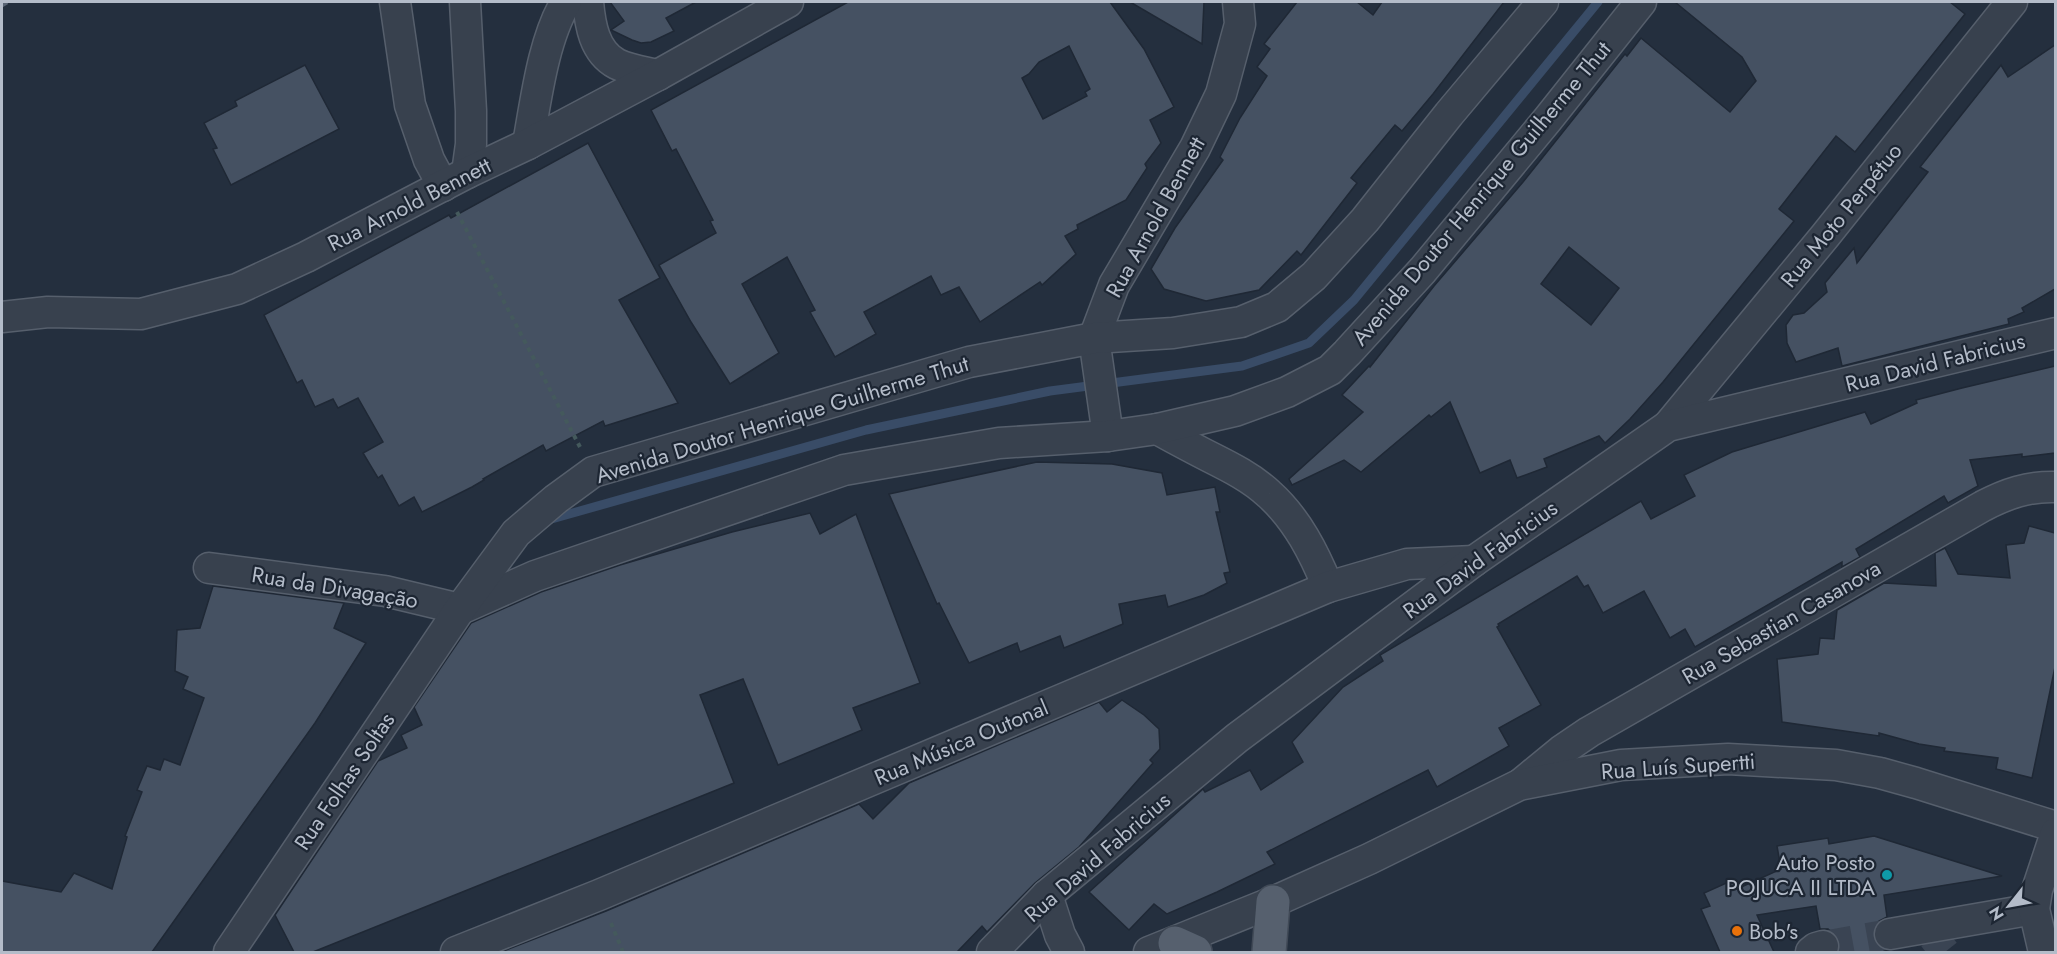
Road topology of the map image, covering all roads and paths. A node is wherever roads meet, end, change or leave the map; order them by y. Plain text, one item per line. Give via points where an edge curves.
1 (395, 2) edge
2 (465, 2) edge
3 (566, 2) edge
4 (588, 2) edge
5 (788, 2) edge
6 (1238, 2) edge
7 (1543, 2) edge
8 (1641, 2) edge
9 (2012, 2) edge
10 (658, 75) junction
11 (528, 144) junction
12 (455, 180) junction
13 (2, 317) edge
14 (2055, 333) edge
15 (1096, 351) junction
16 (1668, 426) junction
17 (1157, 429) junction
18 (1108, 436) junction
19 (593, 472) junction
20 (2055, 487) edge
21 (1474, 561) junction
22 (209, 568) dead end
23 (1328, 587) junction
24 (460, 609) junction
25 (1519, 785) junction
26 (2055, 827) edge
27 (2055, 832) edge
28 (1047, 895) junction
29 (1273, 902) junction
30 (2034, 909) junction
31 (1890, 934) tunnel mouth
32 (1173, 949) edge
33 (229, 952) edge
34 (456, 952) edge
35 (992, 952) edge
36 (1069, 952) edge
37 (1269, 952) edge
38 (2044, 952) edge

1 - 12 street via 410,105 429,160
2 - 12 street via 471,144
3 - 11 street via 555,20
4 - 10 street via 592,31 603,53 617,64
5 - 10 street, Rua Arnold Bennett
6 - 15 street, Rua Arnold Bennett via 1240,24 1221,94 1195,148 1114,285
7 - 15 street, Avenida Doutor Henrique Guilherme Thut via 1365,220 1314,276 1277,308 1241,322
8 - 17 street, Avenida Doutor Henrique Guilherme Thut via 1423,270 1330,370 1287,392 1234,411
9 - 16 street, Rua Moto Perpétuo
10 - 11 street, Rua Arnold Bennett
11 - 12 street, Rua Arnold Bennett
12 - 13 street, Rua Arnold Bennett via 237,289 141,314 48,312
12 - 19 path
14 - 16 street, Rua David Fabricius
15 - 18 street, Rua Arnold Bennett
15 - 19 street, Avenida Doutor Henrique Guilherme Thut via 969,362
16 - 21 street, Rua David Fabricius
17 - 18 street, Avenida Doutor Henrique Guilherme Thut
17 - 23 street via 1232,468 1269,493 1316,556
18 - 24 street, Avenida Doutor Henrique Guilherme Thut via 999,443 844,470 535,576
19 - 24 street, Avenida Doutor Henrique Guilherme Thut via 516,533
20 - 25 street, Rua Sebastian Casanova via 2013,492 1983,506 1589,732
21 - 23 street, Rua Música Outonal via 1407,564
21 - 28 street, Rua David Fabricius via 1237,738
22 - 24 street, Rua da Divagação via 385,591
23 - 34 street, Rua Música Outonal
24 - 33 street, Rua Folhas Soltas
25 - 26 street, Rua Luís Supertti via 1621,765 1728,759 1825,764 1880,773
25 - 29 street, Rua Luís Supertti
27 - 30 street
28 - 35 street, Rua David Fabricius
28 - 36 street
29 - 32 street, Rua Luís Supertti
29 - 37 main road
30 - 31 street via 1929,933
30 - 38 street

